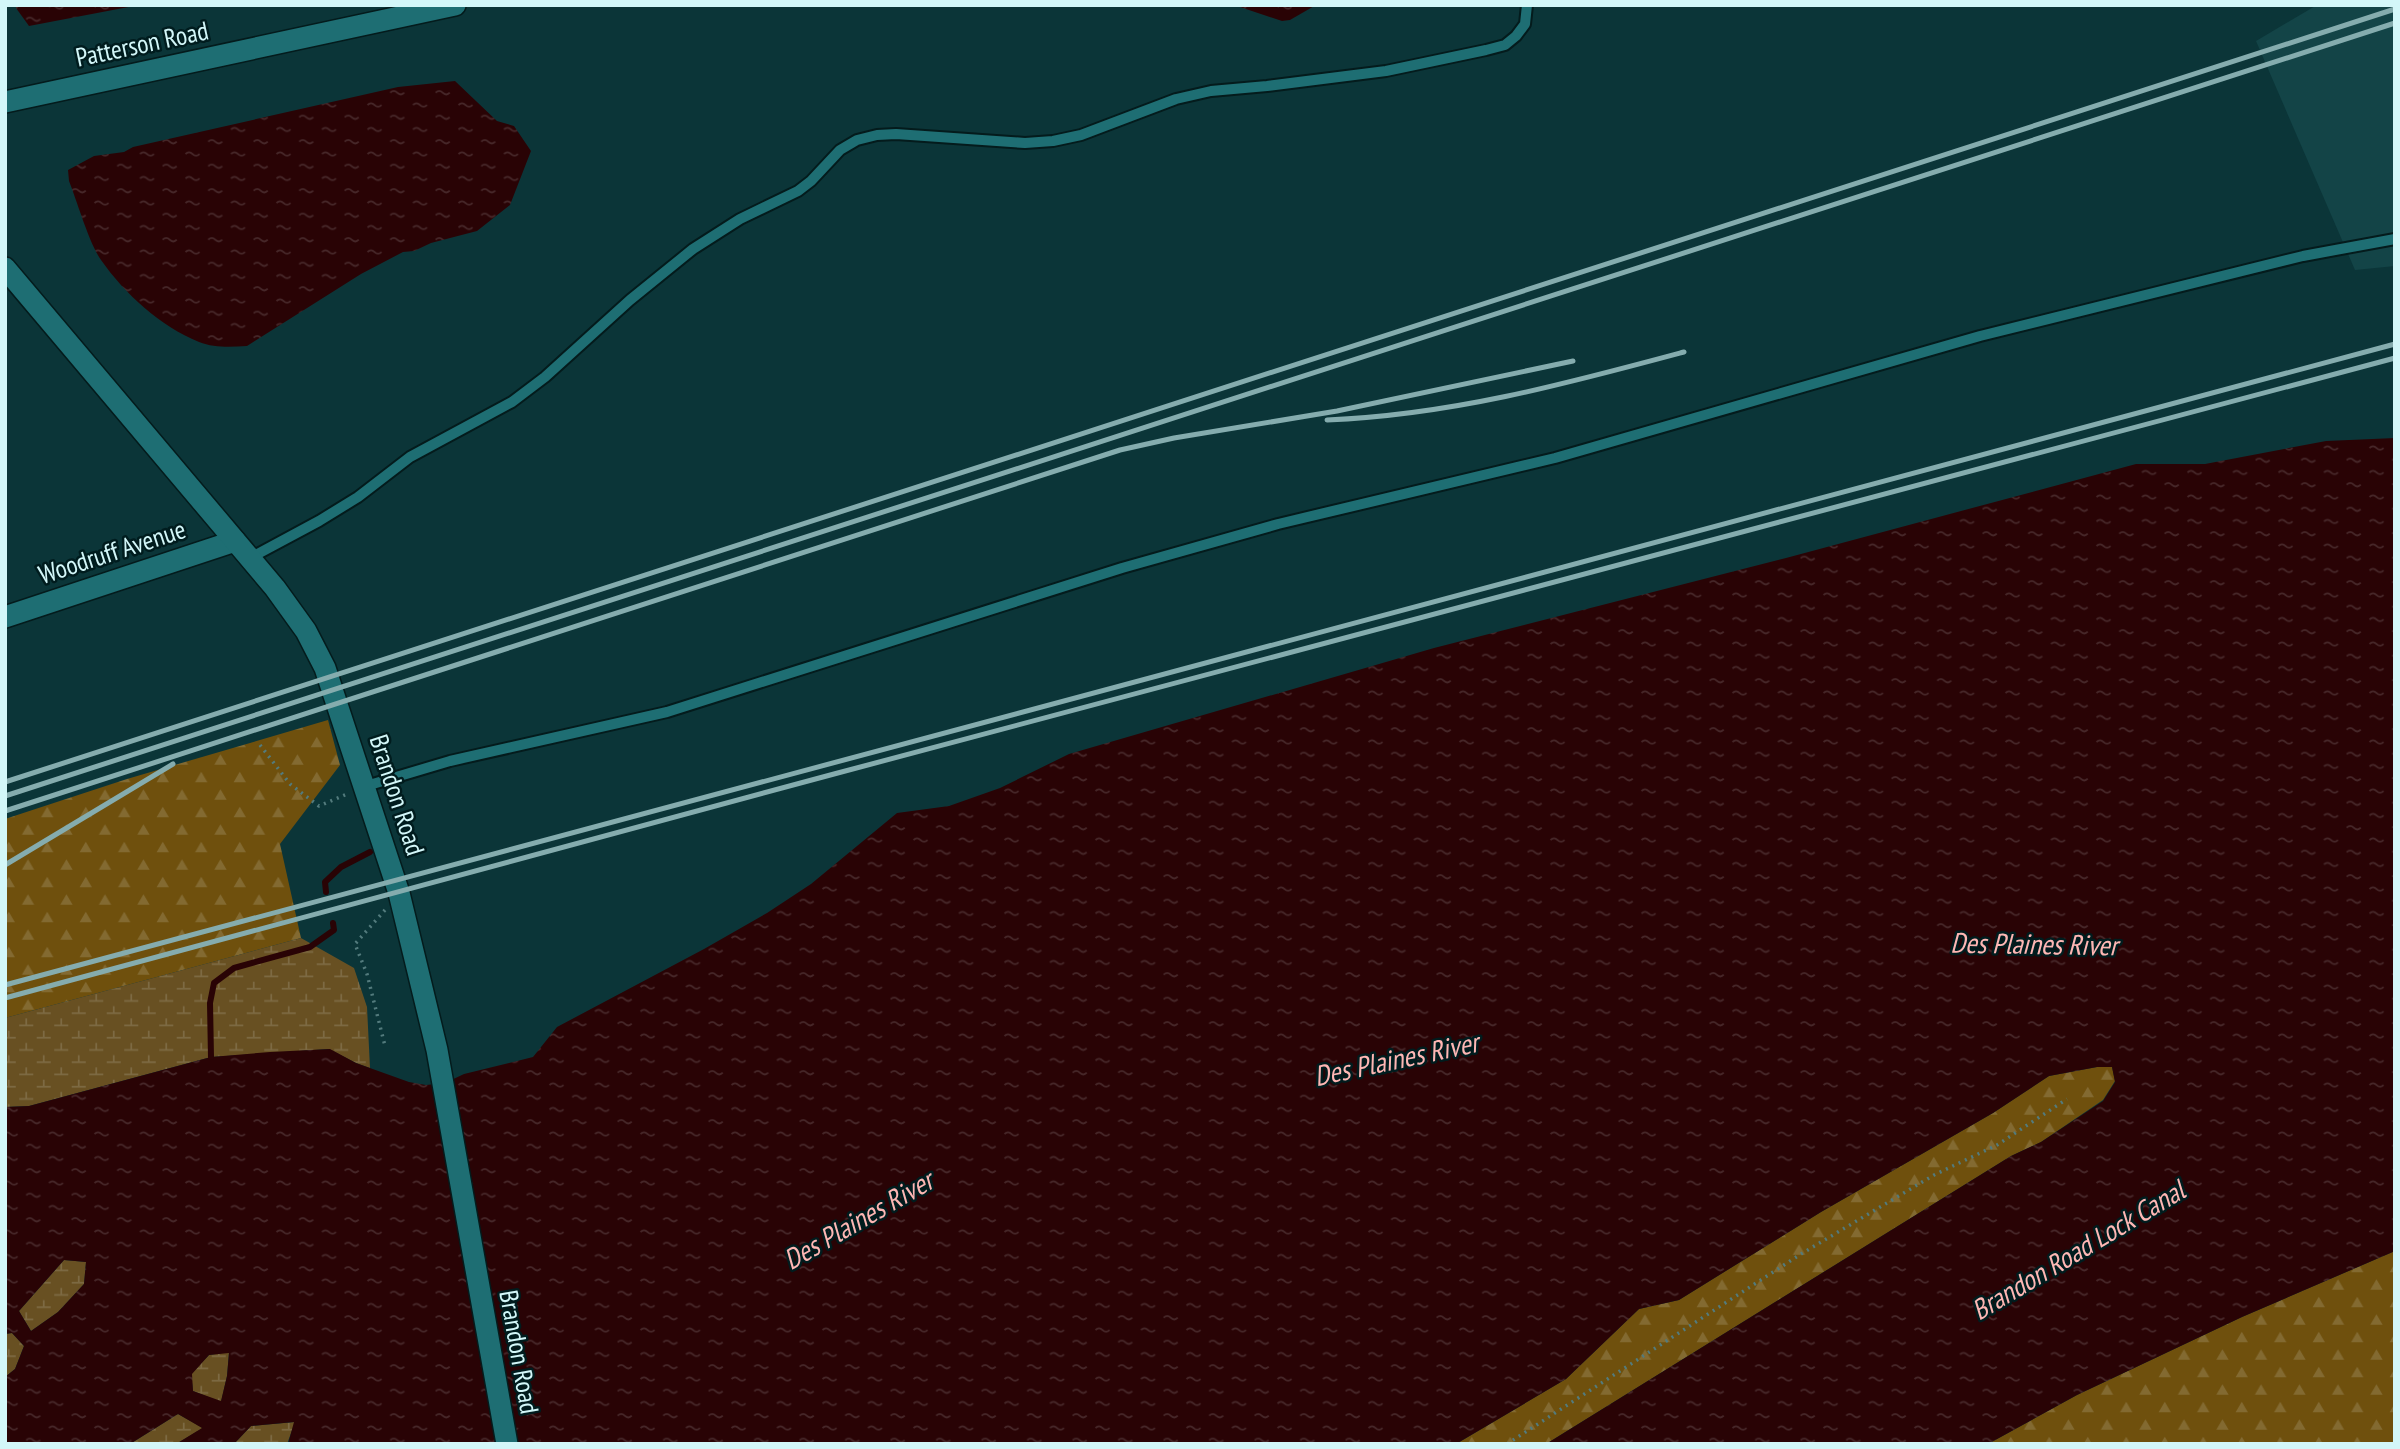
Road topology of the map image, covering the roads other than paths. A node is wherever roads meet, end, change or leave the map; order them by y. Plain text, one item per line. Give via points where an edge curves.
1 (454, 5) edge
2 (1527, 5) edge
3 (5, 102) edge
4 (2395, 239) edge
5 (5, 268) edge
6 (235, 541) junction
7 (250, 558) junction
8 (5, 617) edge
9 (366, 786) junction
10 (507, 1444) edge

1 - 3 street, Patterson Road
2 - 7 lane via 1525,24 1505,45 1386,71 1211,91 1054,141 896,134 857,140 839,150 798,191 740,219 693,249 512,402 410,457 358,497
4 - 9 lane via 2303,256 1980,336 1555,458 1278,524 1122,568 667,712 450,761
5 - 6 street, Brandon Road
6 - 7 street, Brandon Road
6 - 8 street, Woodruff Avenue
7 - 9 street, Brandon Road via 306,631 325,668
9 - 10 street, Brandon Road via 399,893 437,1050

